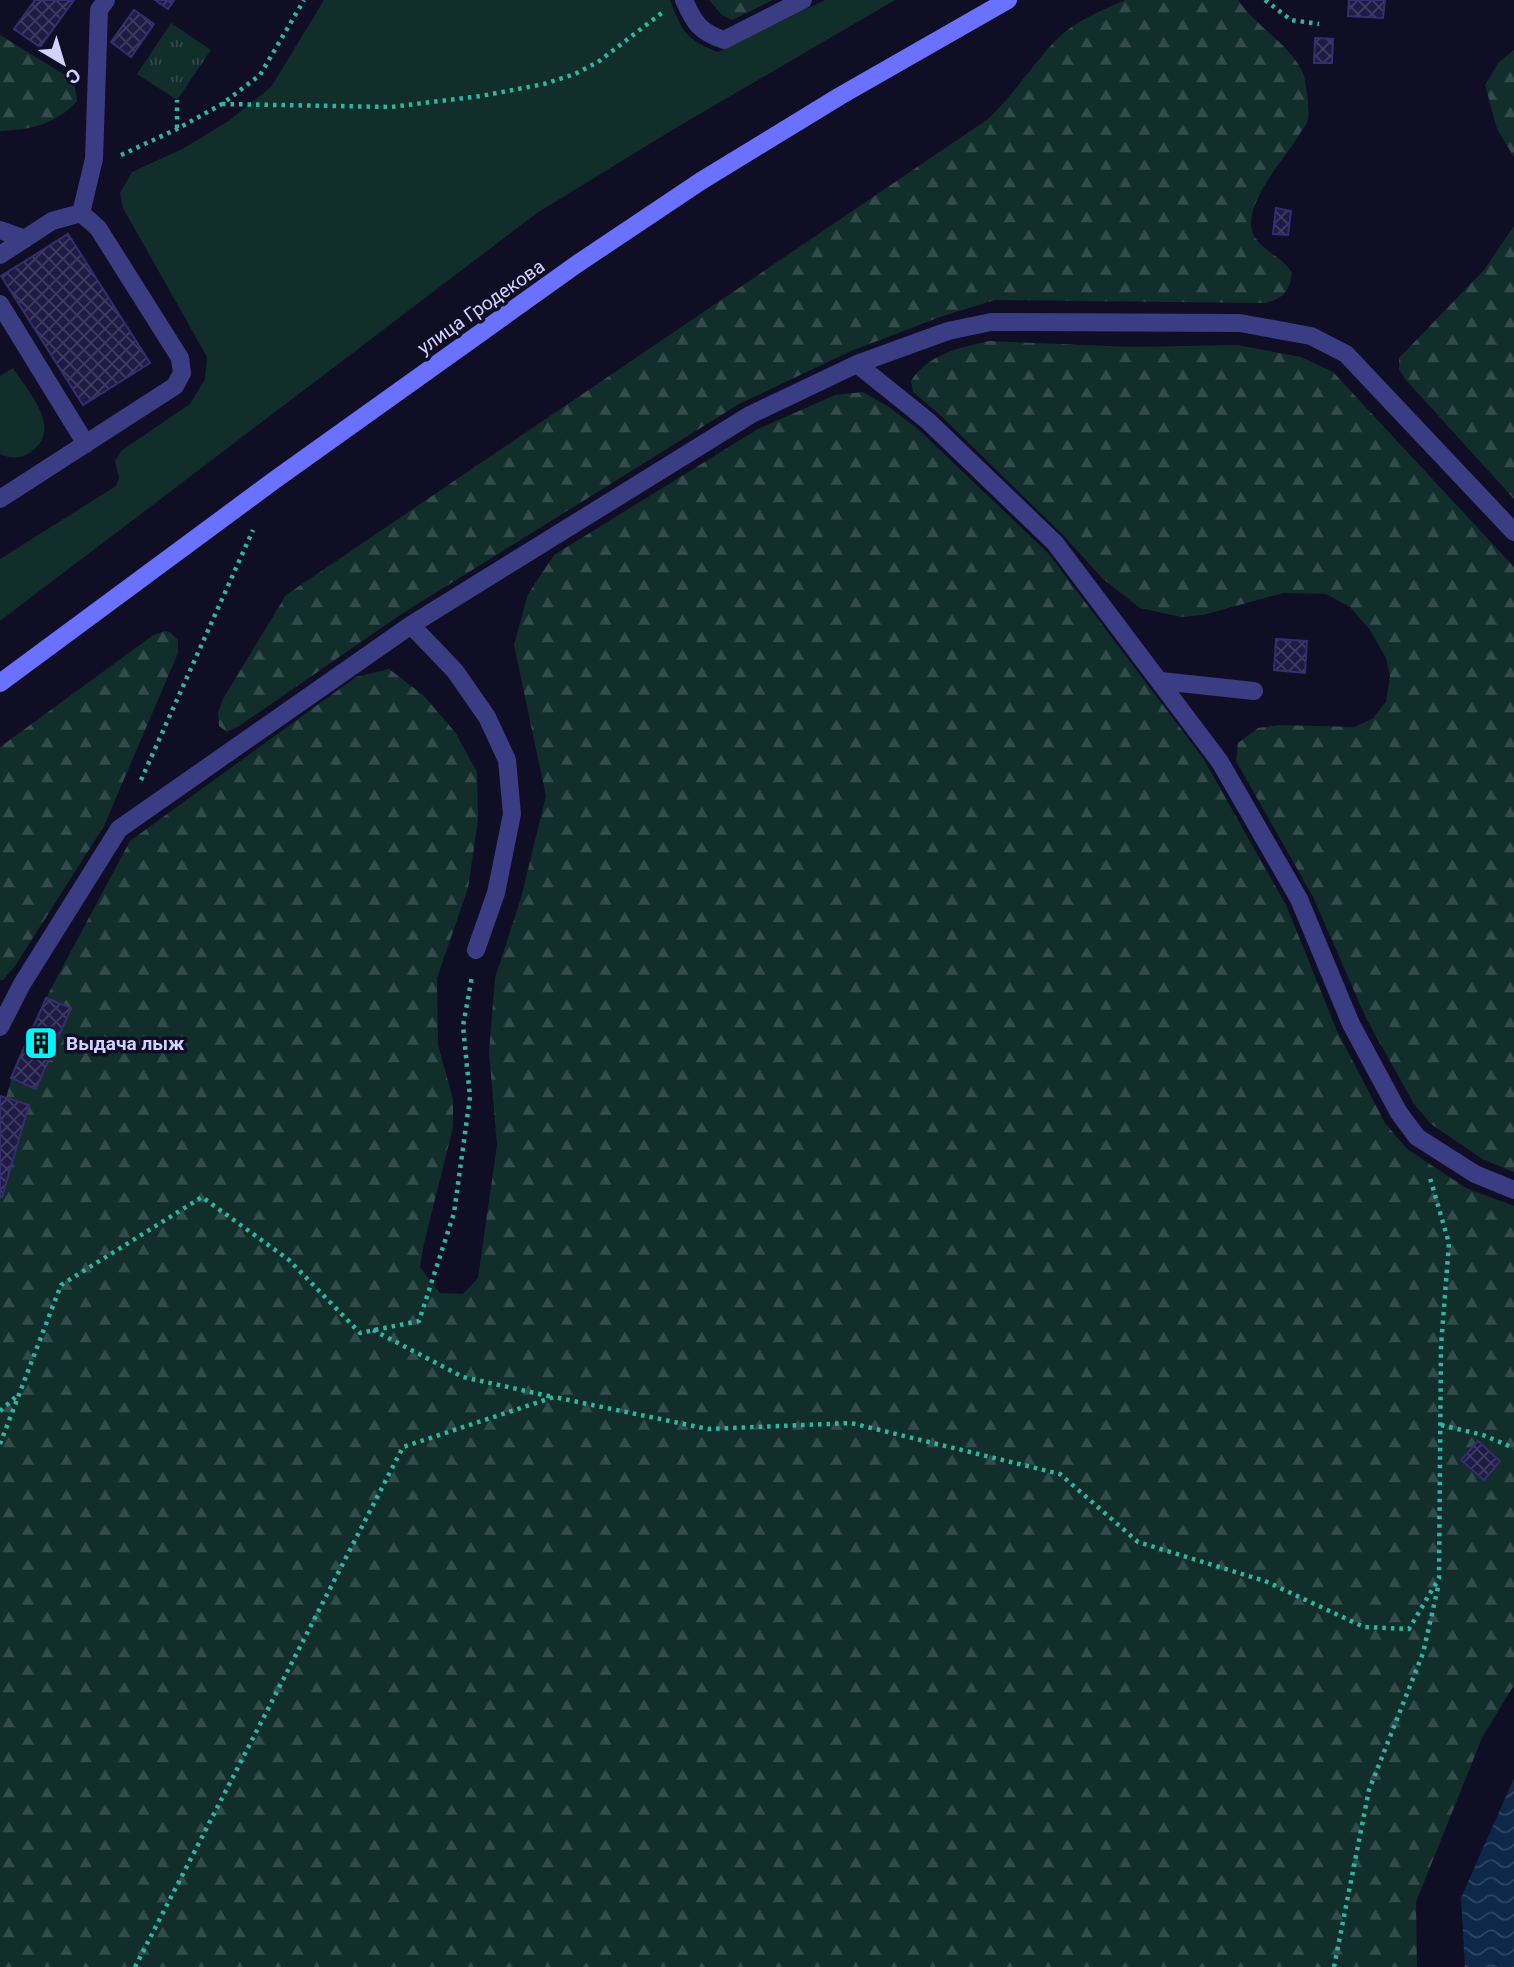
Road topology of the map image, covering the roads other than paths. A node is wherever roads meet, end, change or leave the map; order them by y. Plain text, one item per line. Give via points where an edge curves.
1 (106, 0) edge
2 (803, 0) edge
3 (1009, 0) edge
4 (676, 4) edge
5 (81, 213) junction
6 (0, 230) edge
7 (25, 239) junction
8 (0, 255) edge
9 (0, 304) edge
10 (858, 364) junction
11 (86, 444) junction
12 (1, 497) edge
13 (1514, 532) edge
14 (411, 625) junction
15 (1161, 681) junction
16 (0, 684) edge
17 (1254, 691) dead end
18 (476, 950) road end
19 (0, 1027) edge
20 (1514, 1190) edge

1 - 5 street via 99,10 94,159
2 - 4 street via 724,40 707,34
3 - 16 main road, улица Гродекова via 840,96 577,264
5 - 7 street via 52,220
5 - 11 street via 99,228 180,358 182,373 175,386
6 - 7 street
7 - 8 street
9 - 11 street
10 - 13 street via 948,331 991,322 1240,323 1311,336 1346,354
10 - 14 street via 750,415
10 - 15 street via 928,421 1055,543
11 - 12 street
14 - 18 street via 455,671 487,717 507,760 512,814 496,892
14 - 19 street via 119,829
15 - 17 street
15 - 20 street via 1220,762 1299,899 1350,1024 1399,1113 1418,1137 1475,1174

